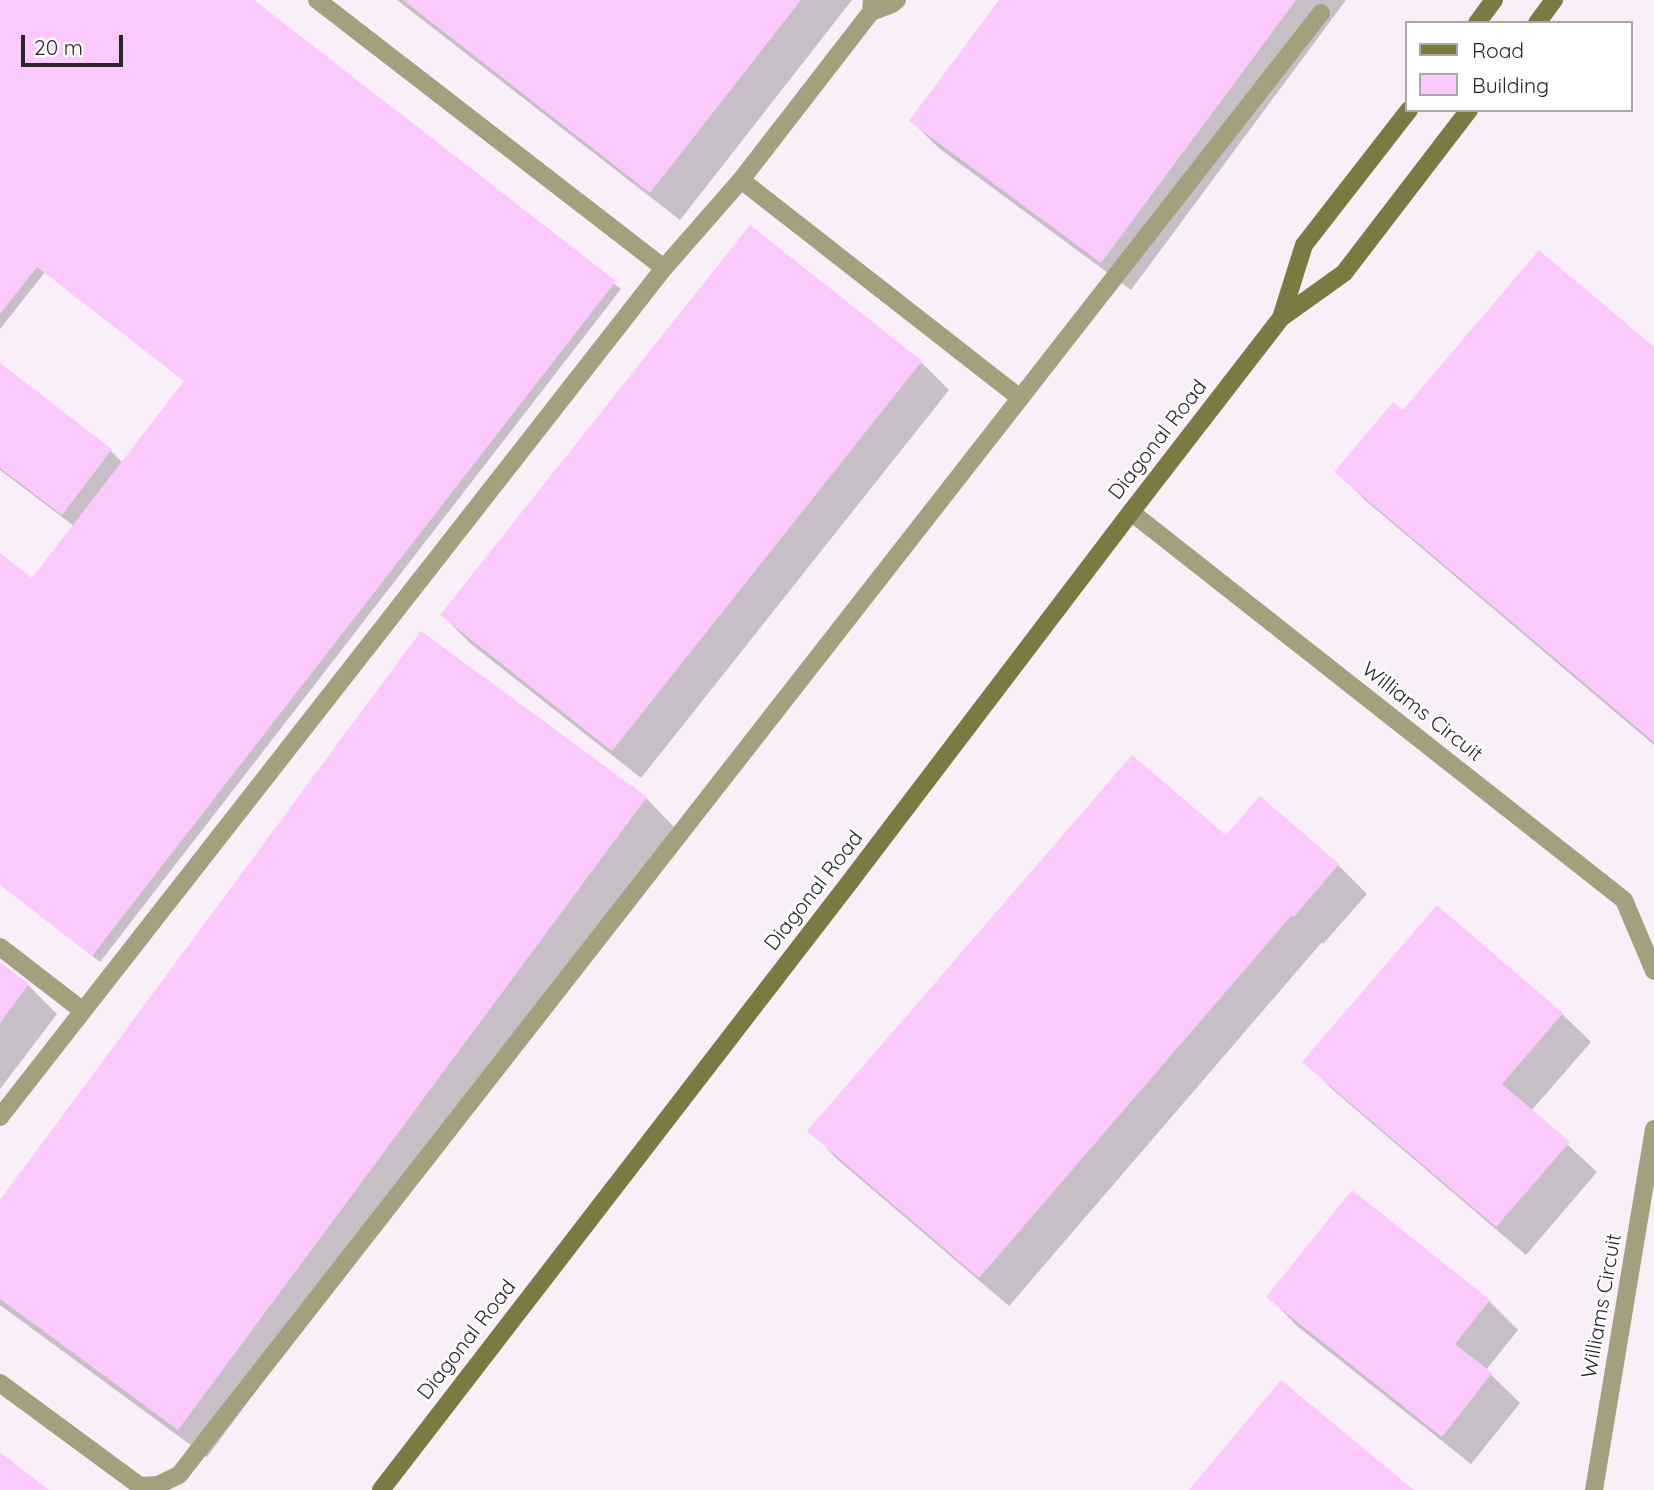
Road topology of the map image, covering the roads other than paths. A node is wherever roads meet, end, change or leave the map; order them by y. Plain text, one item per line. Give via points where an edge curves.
1 (317, 0) edge
2 (897, 0) edge
3 (1494, 0) edge
4 (1554, 0) edge
5 (871, 6) edge
6 (1321, 13) dead end
7 (1478, 21) edge
8 (1538, 21) edge
9 (1407, 112) edge
10 (1467, 112) edge
11 (741, 180) junction
12 (664, 268) junction
13 (1281, 318) junction
14 (1020, 398) junction
15 (1131, 512) junction
16 (0, 947) edge
17 (1654, 971) edge
18 (83, 1011) junction
19 (0, 1117) edge
20 (1654, 1129) edge
21 (0, 1383) edge
22 (381, 1490) edge
23 (1594, 1490) edge

1 - 12 street
2 - 5 street
3 - 7 street
4 - 8 street
5 - 11 street
6 - 14 street
9 - 13 street, Diagonal Road via 1304,245
10 - 13 street, Diagonal Road via 1344,273
11 - 12 street
11 - 14 street
12 - 18 street
13 - 15 street, Diagonal Road
14 - 21 street via 179,1475 158,1485 140,1486
15 - 17 street, Williams Circuit via 1624,900
15 - 22 street, Diagonal Road
16 - 18 street
18 - 19 street
20 - 23 street, Williams Circuit

